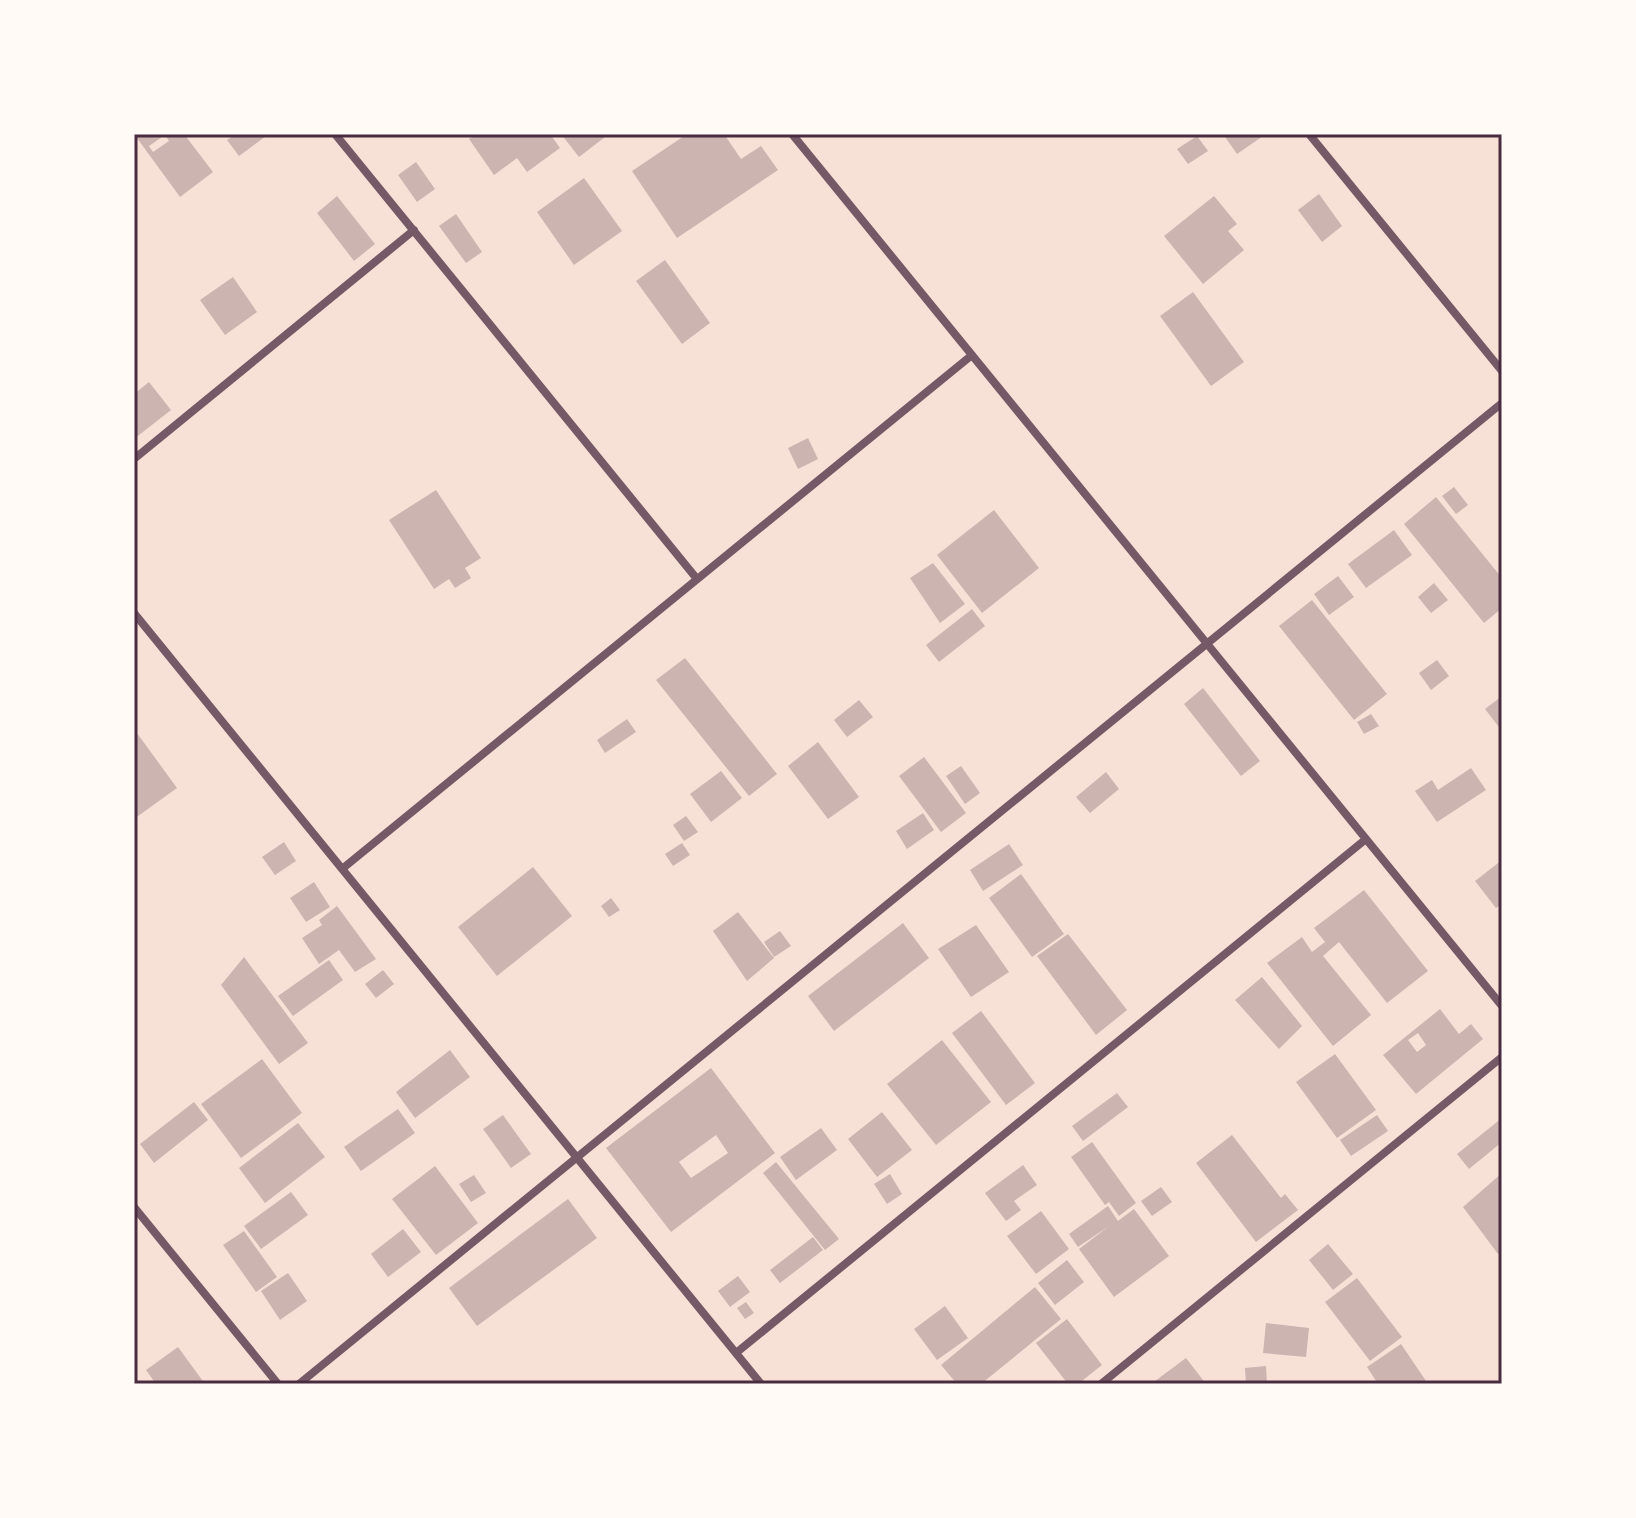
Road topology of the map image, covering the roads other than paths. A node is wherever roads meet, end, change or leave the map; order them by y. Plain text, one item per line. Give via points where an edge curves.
1 (335, 134) edge
2 (792, 134) edge
3 (1309, 134) edge
4 (414, 230) junction
5 (972, 355) junction
6 (1502, 371) edge
7 (1502, 403) edge
8 (134, 459) edge
9 (697, 579) junction
10 (134, 613) edge
11 (1207, 643) junction
12 (1366, 839) junction
13 (342, 869) junction
14 (1502, 1006) edge
15 (1502, 1057) edge
16 (577, 1157) junction
17 (134, 1207) edge
18 (736, 1353) junction
19 (278, 1384) edge
20 (299, 1384) edge
21 (761, 1384) edge
22 (1101, 1384) edge

1 - 4 street
2 - 5 street
3 - 6 street
4 - 8 street
4 - 9 street
5 - 9 street
5 - 11 street
7 - 11 street
9 - 13 street
10 - 13 street
11 - 12 street
11 - 16 street
12 - 14 street
12 - 18 street
13 - 16 street
15 - 22 street
16 - 18 street
16 - 20 street
17 - 19 street
18 - 21 street

